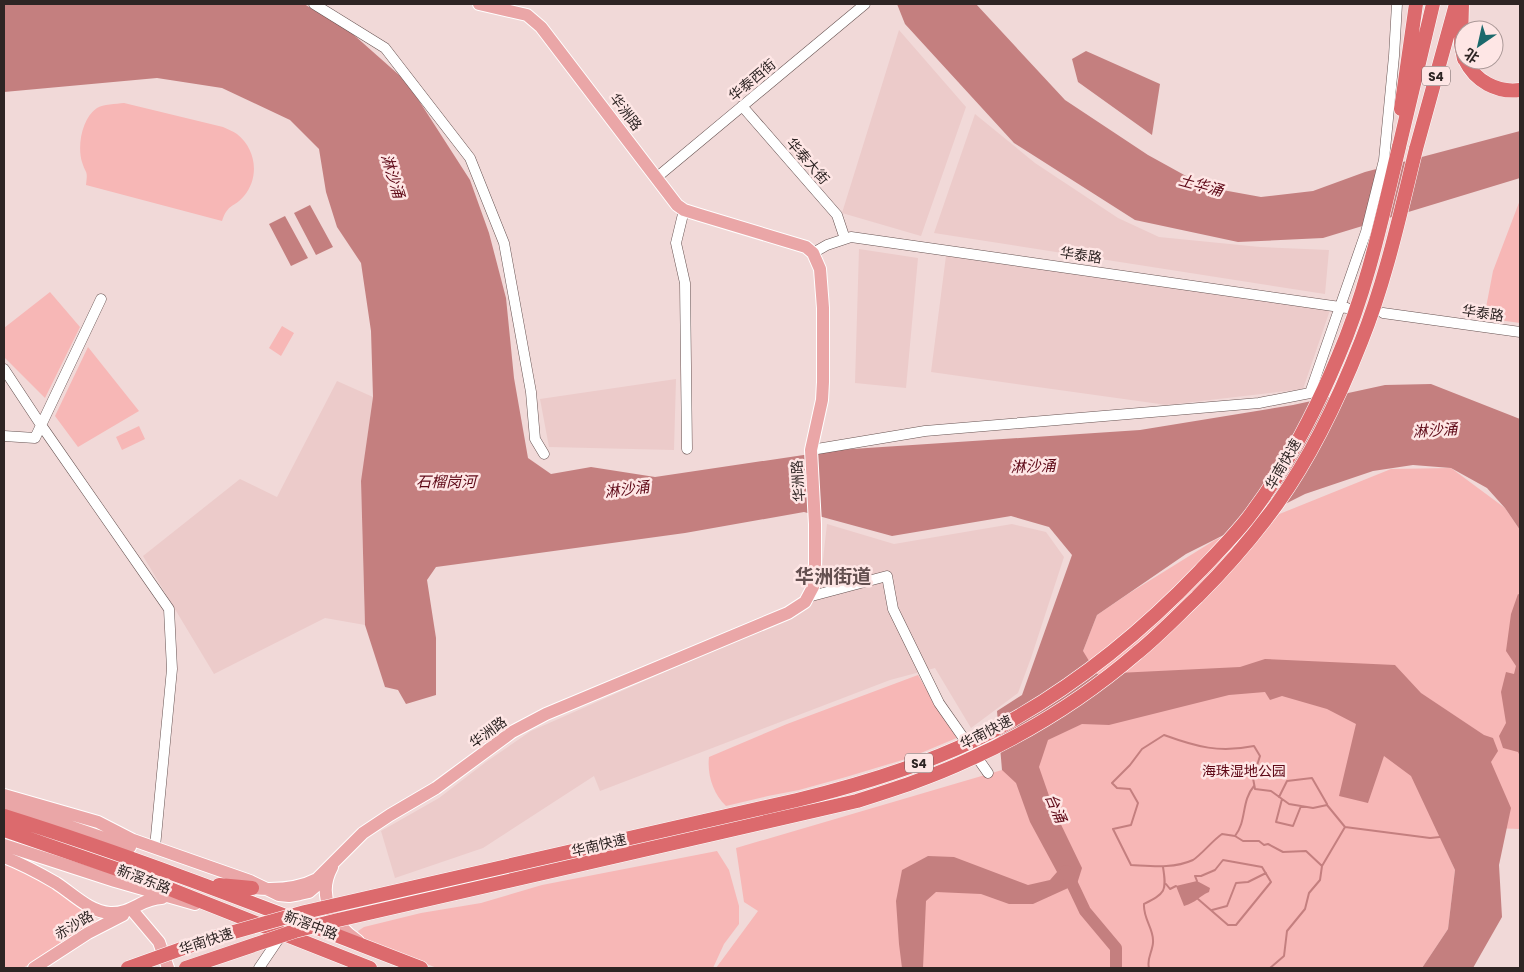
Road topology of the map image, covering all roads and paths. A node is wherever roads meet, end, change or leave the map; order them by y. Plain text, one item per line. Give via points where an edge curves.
1 (314, 4) edge
2 (479, 4) edge
3 (865, 4) edge
4 (1397, 4) edge
5 (1416, 4) edge
6 (1433, 4) edge
7 (1456, 4) edge
8 (1462, 4) edge
9 (1461, 20) edge
10 (1471, 70) edge
11 (1520, 90) edge
12 (742, 106) junction
13 (1399, 147) junction
14 (656, 178) junction
15 (684, 210) junction
16 (845, 239) junction
17 (813, 253) junction
18 (101, 299) dead end
19 (1343, 308) junction
20 (1383, 314) dead end
21 (1520, 332) edge
22 (4, 369) edge
23 (41, 425) junction
24 (4, 436) edge
25 (688, 449) dead end
26 (811, 450) junction
27 (544, 454) dead end
28 (808, 597) junction
29 (988, 773) dead end
30 (4, 795) edge
31 (4, 804) edge
32 (4, 816) edge
33 (4, 830) edge
34 (53, 839) junction
35 (4, 845) edge
36 (155, 847) junction
37 (4, 857) edge
38 (163, 859) joint
39 (334, 862) junction
40 (115, 881) junction
41 (200, 884) junction
42 (259, 889) junction
43 (172, 898) junction
44 (88, 906) junction
45 (132, 910) junction
46 (232, 912) junction
47 (88, 933) junction
48 (282, 934) junction
49 (378, 952) junction
50 (34, 968) edge
51 (128, 968) edge
52 (168, 968) edge
53 (186, 968) edge
54 (259, 968) edge
55 (370, 968) edge
56 (421, 968) edge

1 - 27 street via 385,48 470,158 504,243 531,392 535,438
2 - 14 main road, 华洲路 via 527,15 536,21
3 - 12 street, 华泰西街
4 - 19 street via 1384,160
5 - 13 highway via 1403,90
6 - 13 highway, 华南快速 / S4
7 - 53 highway, 华南快速 / S4, bridge via 1389,260 1371,317 1332,409 1294,480 1239,552 1163,630 1102,681 1002,744 938,774 857,801 338,920
8 - 9 highway
10 - 11 highway via 1488,85
12 - 14 street, 华泰西街
12 - 16 street, 华泰大街 via 837,215
13 - 51 highway, 华南快速 / S4, bridge via 1372,262 1349,330 1324,387 1283,464 1247,520 1180,592 1130,638 1068,685 977,739 867,782 305,912 209,939
14 - 15 main road, 华洲路
15 - 17 main road, 华洲路 via 806,247
15 - 25 street via 676,243 686,283
16 - 17 street, 华泰路
16 - 19 street, 华泰路 via 890,242
17 - 26 main road, 华洲路 via 822,275 823,382
18 - 23 street
19 - 26 street via 1308,394 1259,403 925,431
20 - 21 street, 华泰路
22 - 23 street
23 - 24 street via 35,438
23 - 36 street via 169,609 172,669
26 - 28 main road, 华洲路 via 816,524 815,577
28 - 29 street via 887,576 893,608 939,703
28 - 39 main road, 华洲路 via 788,613 512,732 436,788 363,833
30 - 36 main road via 98,822
31 - 38 main road
32 - 34 highway, 新滘东路
33 - 34 highway, 新滘东路
34 - 41 highway, 新滘东路
34 - 46 highway, 新滘东路 via 137,876
35 - 40 main road
36 - 42 main road via 250,881
37 - 44 main road via 38,872
38 - 41 highway
39 - 42 main road, 华洲路 via 325,873 308,884
39 - 49 main road via 326,885 332,916 356,940
40 - 43 main road
40 - 45 main road via 135,898
41 - 42 highway
41 - 49 highway, 新滘中路
43 - 45 main road, 赤沙路 via 148,900
43 - 46 main road
44 - 45 main road via 109,913
44 - 47 main road via 94,921
45 - 47 main road, 赤沙路
45 - 52 main road via 158,942
46 - 48 highway, 新滘东路
47 - 50 main road, 赤沙路
48 - 54 street
48 - 55 highway, 新滘中路
49 - 56 highway, 新滘中路

